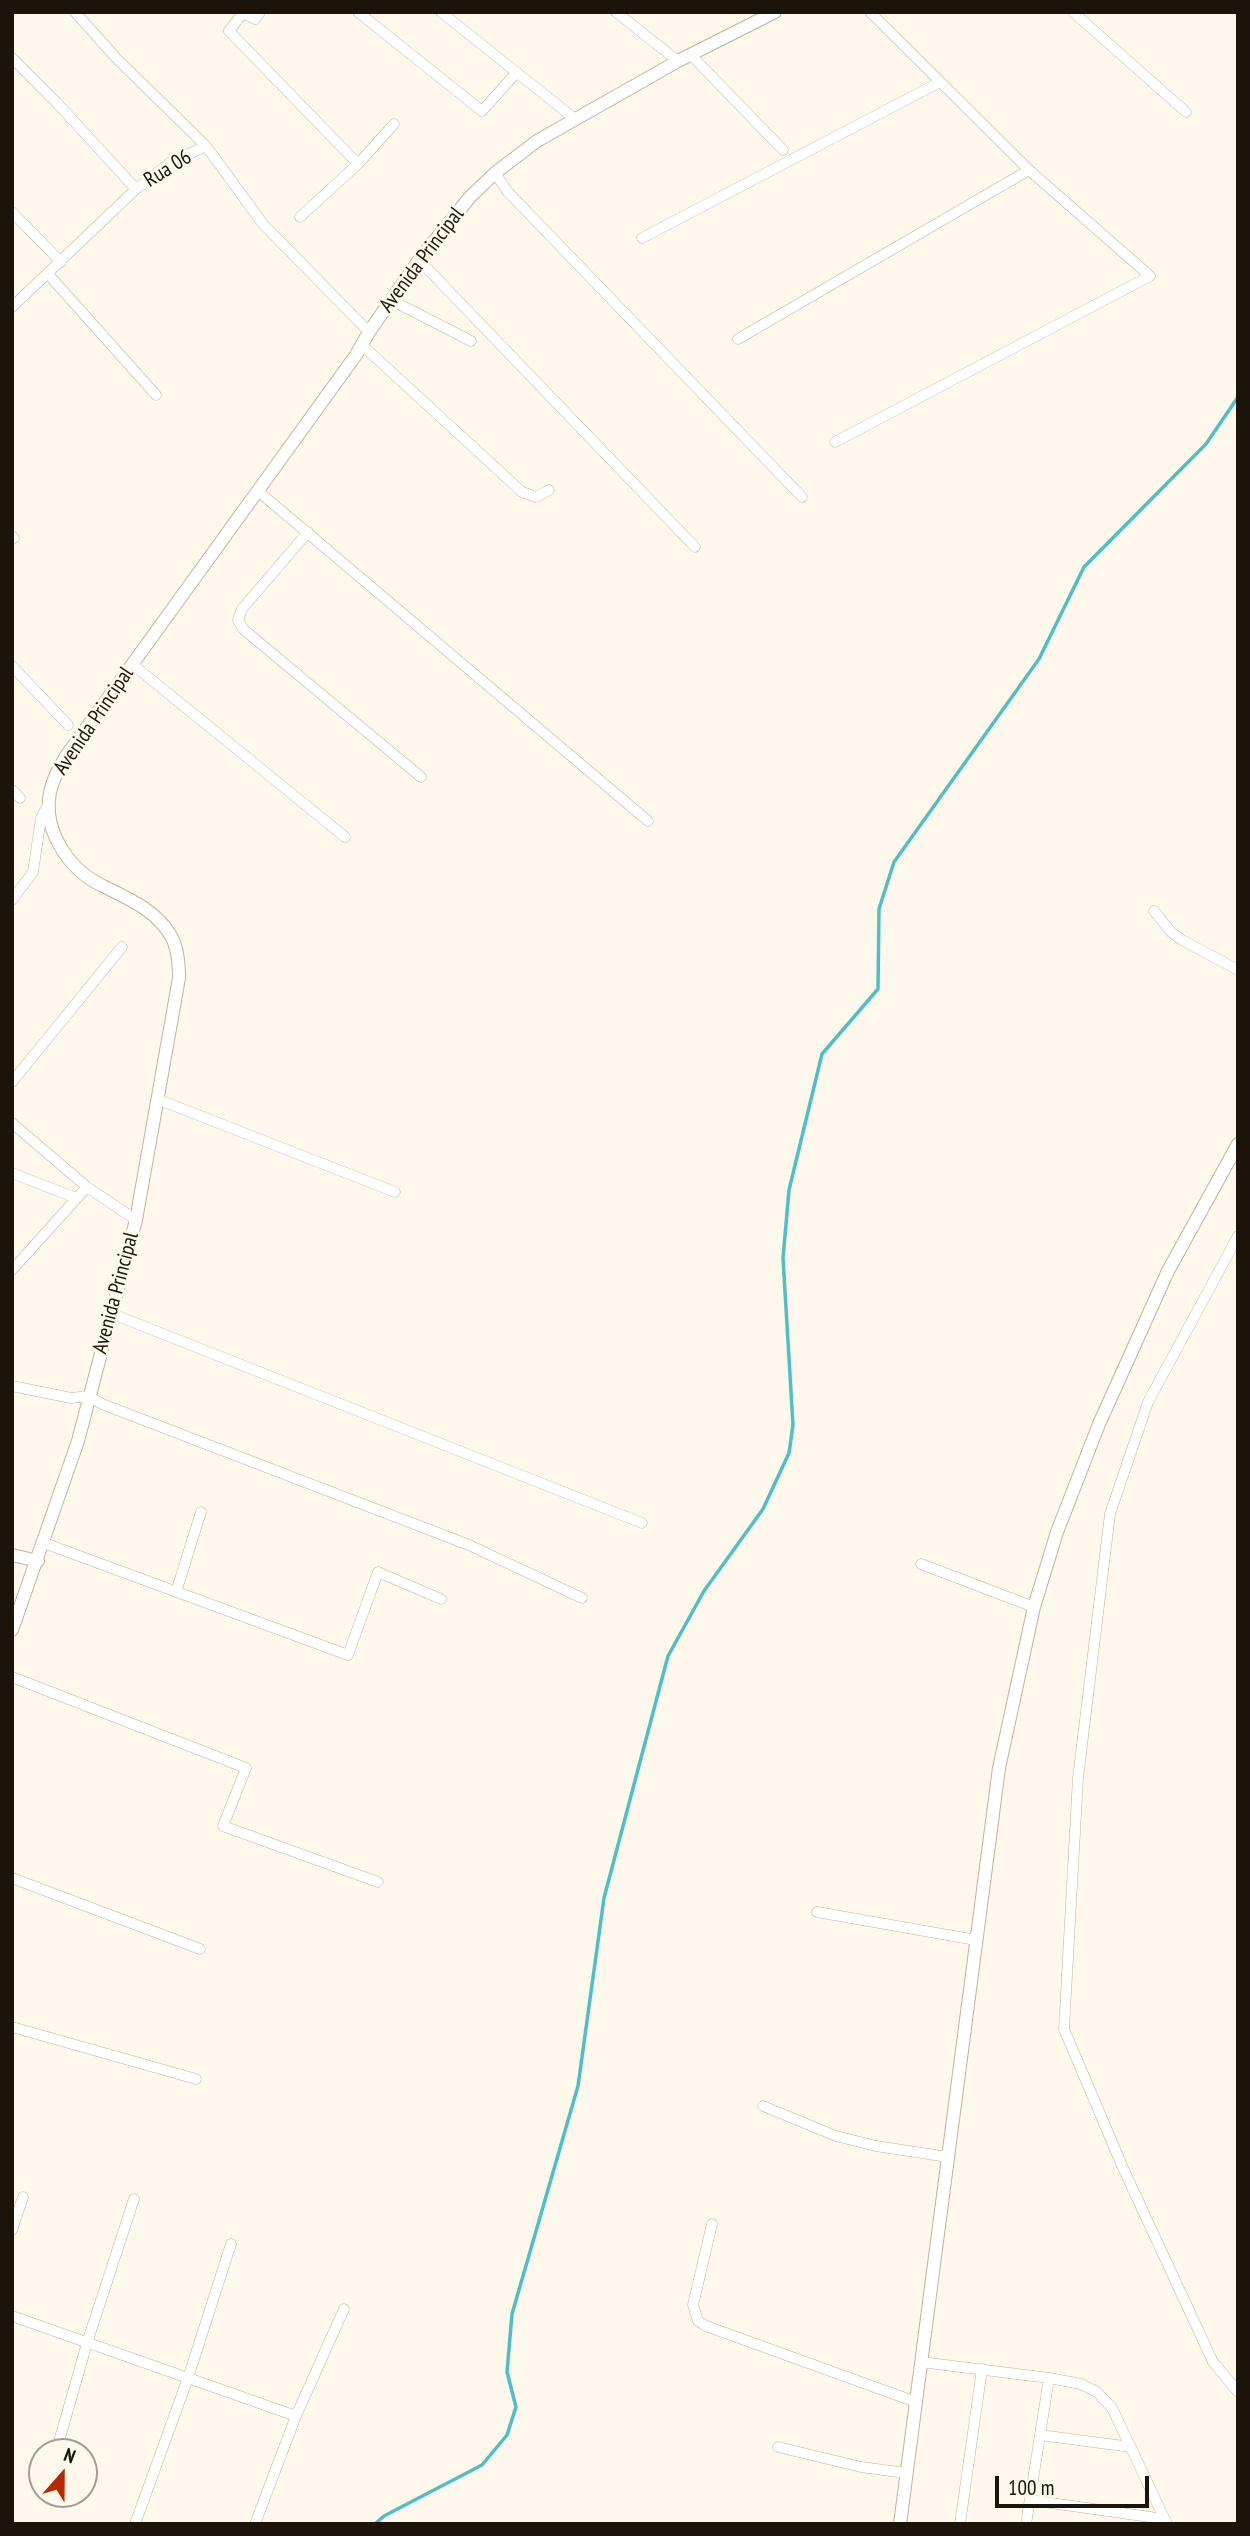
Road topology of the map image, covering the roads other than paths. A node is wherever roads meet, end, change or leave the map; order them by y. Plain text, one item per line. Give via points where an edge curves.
1 (75, 12) edge
2 (260, 12) edge
3 (358, 12) edge
4 (442, 12) edge
5 (616, 12) edge
6 (775, 12) edge
7 (870, 12) edge
8 (1073, 12) edge
9 (691, 55) junction
10 (12, 58) edge
11 (678, 61) junction
12 (517, 72) junction
13 (940, 82) junction
14 (1186, 112) dead end
15 (575, 119) junction
16 (394, 124) dead end
17 (206, 146) junction
18 (783, 150) dead end
19 (358, 164) junction
20 (1029, 170) junction
21 (495, 173) junction
22 (136, 189) junction
23 (12, 212) edge
24 (300, 216) dead end
25 (642, 237) dead end
26 (419, 260) junction
27 (61, 262) junction
28 (48, 274) junction
29 (391, 300) junction
30 (12, 307) edge
31 (369, 332) junction
32 (738, 339) dead end
33 (471, 341) dead end
34 (362, 345) junction
35 (156, 395) dead end
36 (835, 442) dead end
37 (549, 490) dead end
38 (258, 491) junction
39 (802, 497) dead end
40 (308, 532) junction
41 (695, 547) dead end
42 (132, 664) junction
43 (12, 666) edge
44 (68, 725) dead end
45 (421, 777) dead end
46 (48, 805) junction
47 (648, 821) dead end
48 (345, 837) dead end
49 (12, 900) edge
50 (1154, 911) dead end
51 (122, 947) dead end
52 (1238, 970) edge
53 (12, 1082) edge
54 (157, 1099) junction
55 (12, 1123) edge
56 (1238, 1144) edge
57 (12, 1173) edge
58 (87, 1187) junction
59 (394, 1192) dead end
60 (76, 1198) junction
61 (136, 1220) junction
62 (1238, 1236) edge
63 (12, 1270) edge
64 (110, 1313) junction
65 (12, 1386) edge
66 (89, 1396) junction
67 (201, 1513) dead end
68 (642, 1523) dead end
69 (44, 1543) junction
70 (12, 1555) edge
71 (38, 1561) junction
72 (921, 1564) dead end
73 (176, 1592) junction
74 (582, 1598) dead end
75 (441, 1599) dead end
76 (1034, 1606) junction
77 (12, 1630) edge
78 (12, 1677) edge
79 (12, 1878) edge
80 (378, 1882) dead end
81 (817, 1912) dead end
82 (976, 1940) junction
83 (200, 1949) dead end
84 (12, 2027) edge
85 (196, 2078) dead end
86 (763, 2106) dead end
87 (948, 2157) junction
88 (23, 2197) dead end
89 (134, 2199) dead end
90 (712, 2224) dead end
91 (12, 2230) edge
92 (231, 2244) dead end
93 (344, 2309) dead end
94 (12, 2316) edge
95 (87, 2343) junction
96 (921, 2362) junction
97 (982, 2369) junction
98 (188, 2378) junction
99 (1049, 2378) junction
100 (1238, 2392) edge
101 (916, 2402) junction
102 (296, 2416) junction
103 (1040, 2435) junction
104 (60, 2438) edge
105 (778, 2447) dead end
106 (1131, 2447) junction
107 (906, 2473) junction
108 (1030, 2500) junction
109 (1166, 2521) edge
110 (135, 2524) edge
111 (255, 2524) edge
112 (900, 2524) edge
113 (960, 2524) edge
114 (1026, 2524) edge

1 - 17 street
2 - 19 street via 255,19 243,13 229,31
3 - 12 street via 482,111
4 - 12 street
5 - 11 street
6 - 9 street, Avenida Principal
7 - 13 street
8 - 14 street
9 - 11 street, Avenida Principal
9 - 18 street
10 - 22 street
11 - 15 street, Avenida Principal
12 - 15 street
13 - 20 street
13 - 25 street
15 - 21 street, Avenida Principal
16 - 19 street
17 - 22 street, Rua 06 via 171,162
17 - 31 street, Rua 06 via 263,224
19 - 24 street
20 - 32 street
20 - 36 street via 1150,276
21 - 26 street, Avenida Principal
21 - 39 street via 507,191
22 - 27 street, Rua 06
23 - 27 street
26 - 29 street, Avenida Principal
26 - 41 street
27 - 28 street, Rua 06
28 - 30 street, Rua 06
28 - 35 street
29 - 31 street, Avenida Principal
29 - 33 street
31 - 34 street, Avenida Principal
34 - 37 street via 522,492 536,498
34 - 38 street, Avenida Principal
38 - 40 street
38 - 42 street, Avenida Principal
40 - 45 street via 242,609 238,620 243,629
40 - 47 street
42 - 46 street, Avenida Principal via 66,756
42 - 48 street
43 - 44 street
46 - 49 street via 41,818 33,872
46 - 54 street, Avenida Principal via 55,838 71,861 93,880 145,908 172,937 178,978
50 - 52 street via 1172,933
51 - 53 street
54 - 59 street
54 - 61 street, Avenida Principal
55 - 58 street
56 - 76 street via 1168,1271 1099,1424
57 - 60 street
58 - 60 street
58 - 61 street
60 - 63 street
61 - 64 street, Avenida Principal
62 - 100 street via 1148,1402 1110,1514 1078,1778 1064,2029 1213,2362
64 - 66 street, Avenida Principal
64 - 68 street
65 - 66 street via 71,1398
66 - 69 street, Avenida Principal
66 - 74 street via 468,1545
67 - 73 street
69 - 71 street, Avenida Principal
69 - 73 street
70 - 71 street
71 - 77 street, Avenida Principal
72 - 76 street
73 - 75 street via 348,1655 378,1572
76 - 82 street via 999,1768
78 - 80 street via 246,1768 223,1826
79 - 83 street
81 - 82 street
82 - 87 street
84 - 85 street
86 - 87 street via 836,2136
87 - 96 street
88 - 91 street
89 - 95 street
90 - 101 street via 693,2305 698,2321
92 - 98 street
93 - 102 street
94 - 95 street
95 - 98 street
95 - 104 street
96 - 97 street
96 - 101 street
97 - 99 street
97 - 113 street
98 - 102 street
98 - 110 street
99 - 103 street
99 - 106 street via 1097,2392 1112,2408
101 - 107 street
102 - 111 street
103 - 106 street
103 - 108 street
105 - 107 street
106 - 109 street
107 - 112 street
108 - 109 street
108 - 114 street

